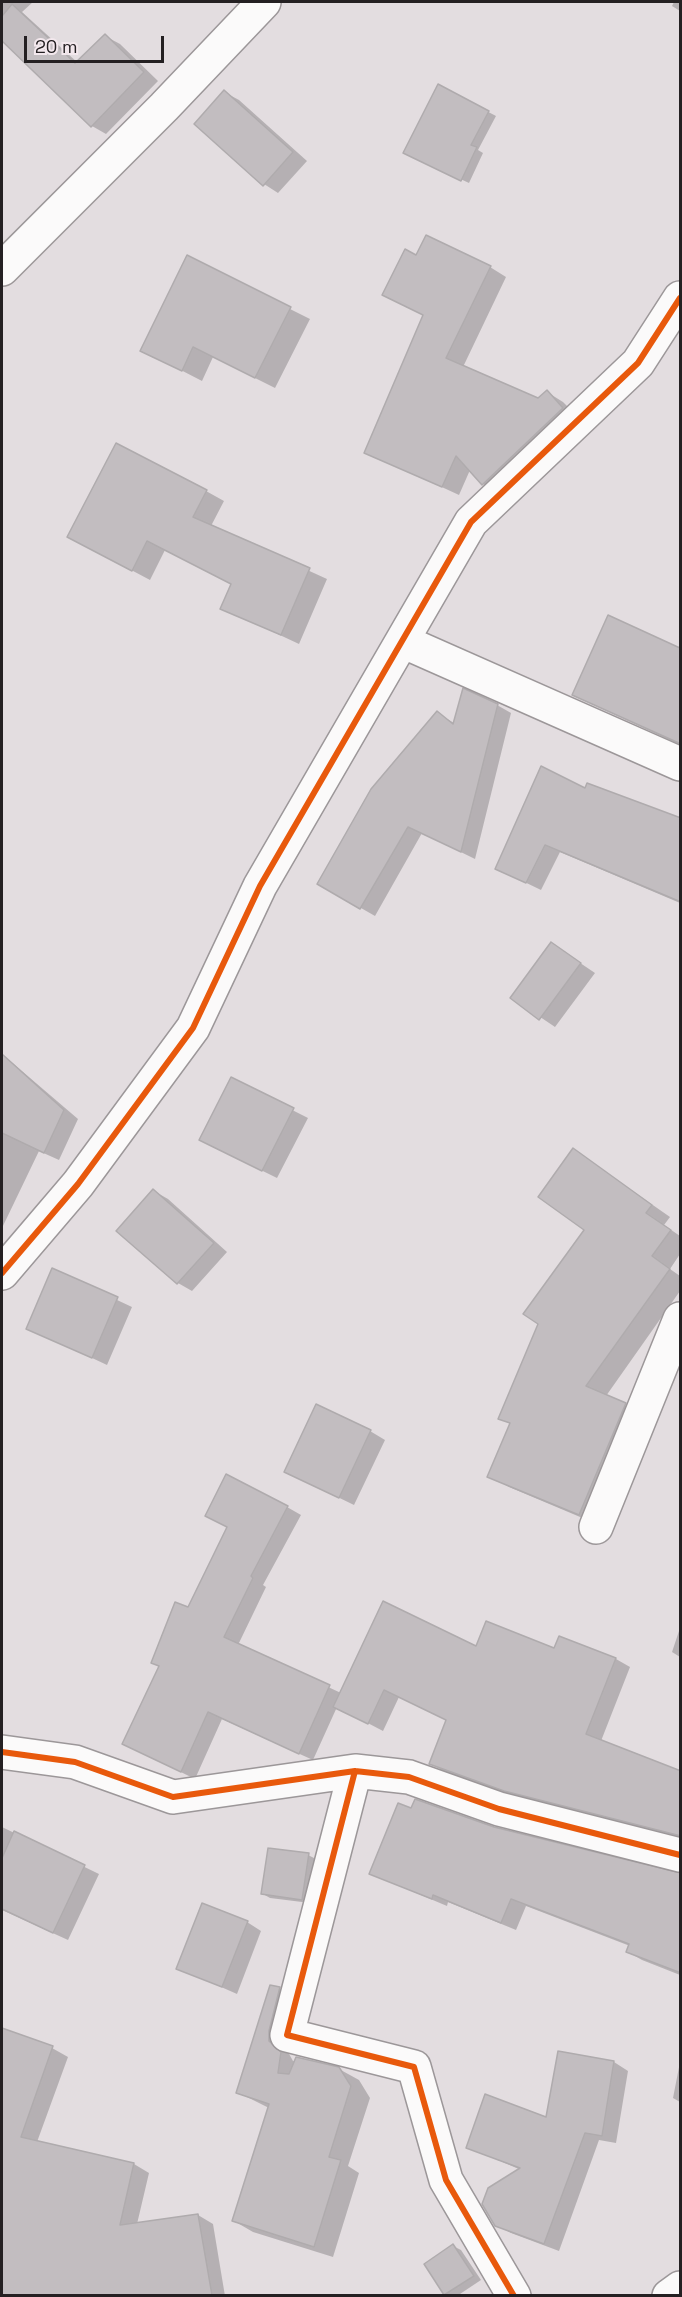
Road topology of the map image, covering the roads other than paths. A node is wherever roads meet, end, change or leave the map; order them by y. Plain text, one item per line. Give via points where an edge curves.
1 (264, 2) edge
2 (2, 268) edge
3 (681, 298) edge
4 (402, 641) junction
5 (681, 764) edge
6 (2, 1272) edge
7 (681, 1319) edge
8 (596, 1527) dead end
9 (2, 1752) edge
10 (355, 1771) junction
11 (681, 1855) edge
12 (681, 2288) edge
13 (514, 2295) edge
14 (669, 2295) edge

1 - 2 street
3 - 4 street via 638,363 471,522
4 - 5 street
4 - 6 street via 260,886 193,1028 78,1184
7 - 8 street
9 - 10 street via 75,1762 173,1797
10 - 11 street via 409,1777 499,1809
10 - 13 street via 286,2035 414,2067 446,2180
12 - 14 street

